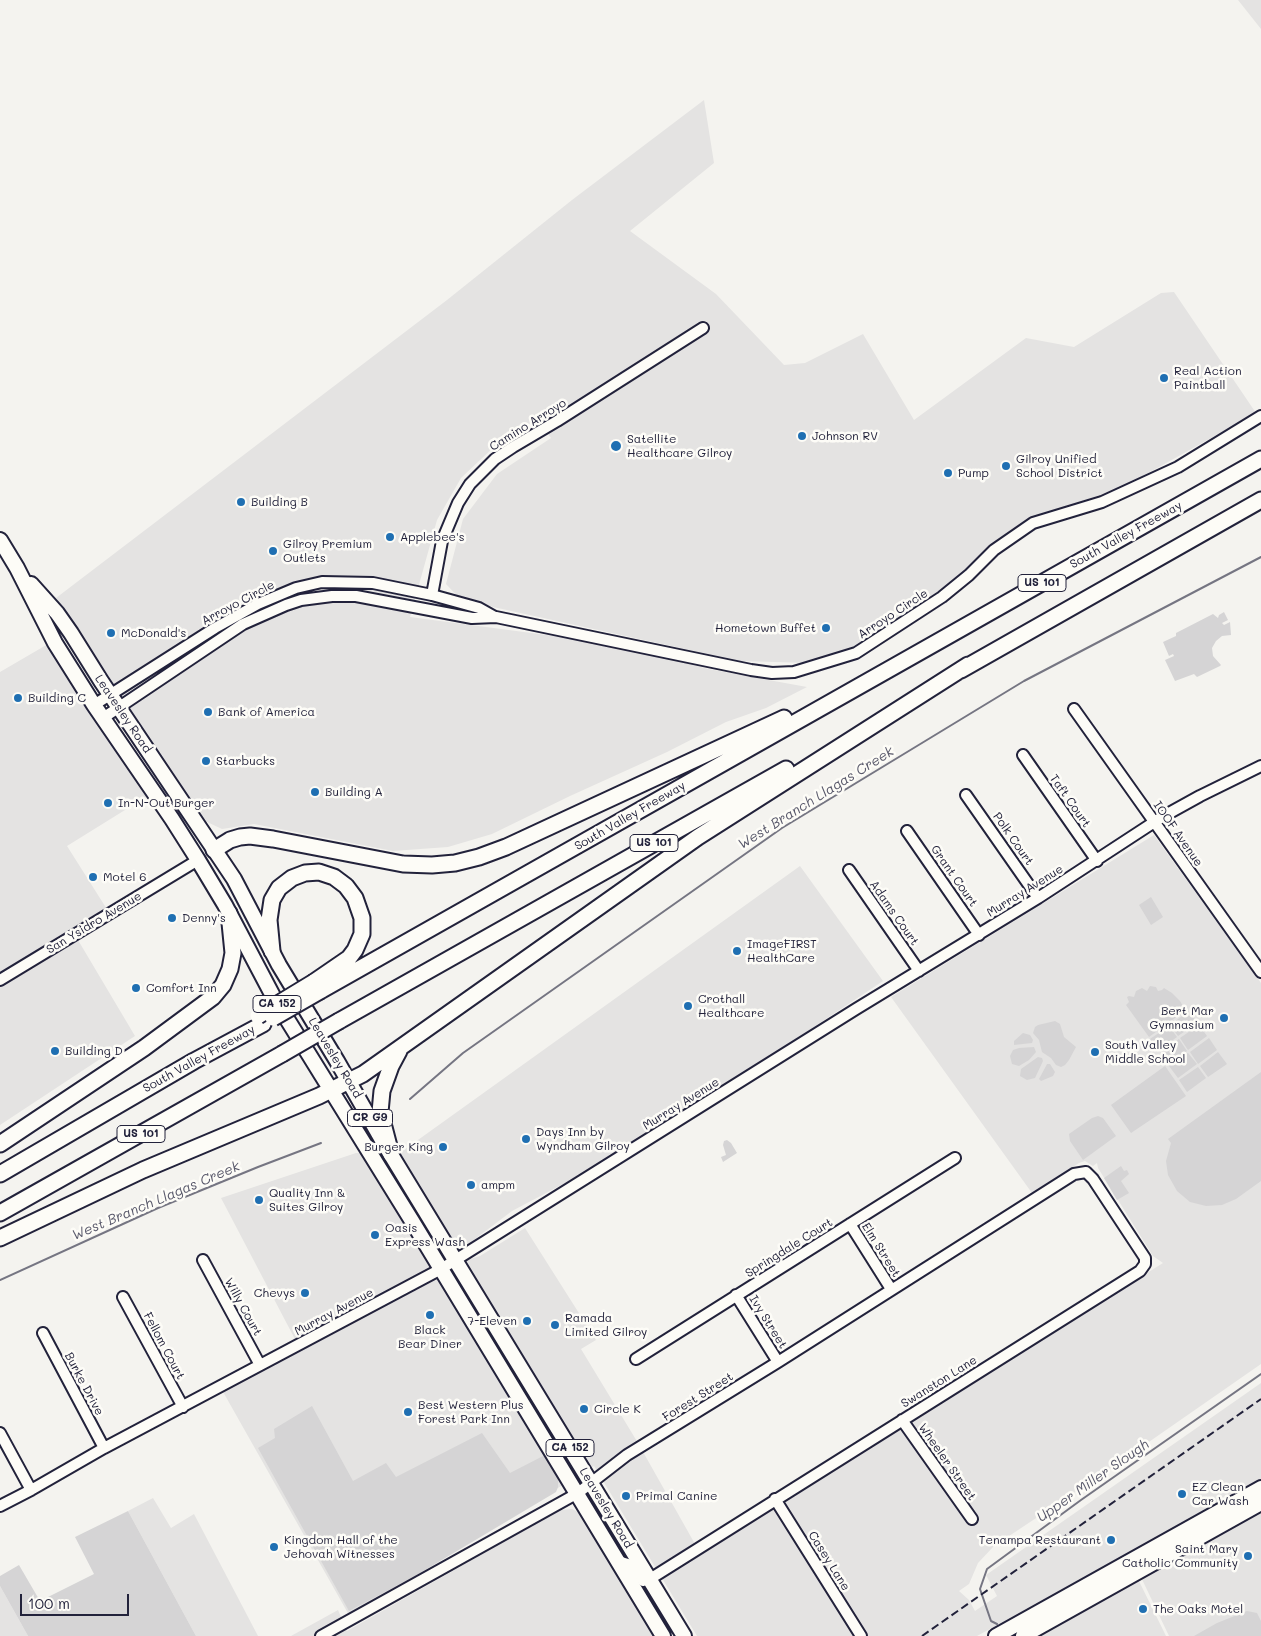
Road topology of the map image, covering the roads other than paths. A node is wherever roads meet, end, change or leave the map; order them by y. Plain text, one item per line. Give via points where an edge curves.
1 (703, 328) dead end
2 (1261, 416) edge
3 (1261, 459) edge
4 (1261, 500) edge
5 (0, 540) edge
6 (17, 568) junction
7 (432, 595) junction
8 (496, 617) junction
9 (968, 666) junction
10 (110, 695) junction
11 (94, 705) junction
12 (823, 706) junction
13 (119, 707) junction
14 (1074, 709) dead end
15 (104, 718) junction
16 (1023, 756) dead end
17 (1261, 766) edge
18 (966, 795) dead end
19 (1154, 822) junction
20 (907, 831) dead end
21 (214, 850) junction
22 (198, 860) junction
23 (1097, 861) junction
24 (849, 870) dead end
25 (1038, 898) junction
26 (229, 913) junction
27 (979, 935) junction
28 (272, 951) junction
29 (919, 971) junction
30 (1261, 972) edge
31 (0, 980) edge
32 (317, 986) junction
33 (401, 1047) junction
34 (349, 1082) junction
35 (331, 1091) junction
36 (0, 1144) edge
37 (391, 1154) junction
38 (955, 1158) dead end
39 (1084, 1172) joint
40 (0, 1174) edge
41 (0, 1213) edge
42 (850, 1224) junction
43 (0, 1238) edge
44 (203, 1260) dead end
45 (455, 1260) junction
46 (441, 1268) junction
47 (891, 1289) junction
48 (736, 1295) junction
49 (123, 1297) dead end
50 (43, 1333) dead end
51 (636, 1359) dead end
52 (778, 1362) junction
53 (260, 1365) junction
54 (182, 1407) junction
55 (902, 1420) junction
56 (0, 1433) edge
57 (104, 1448) junction
58 (591, 1483) junction
59 (1261, 1488) edge
60 (31, 1490) junction
61 (578, 1493) junction
62 (775, 1499) junction
63 (1261, 1503) edge
64 (0, 1506) edge
65 (972, 1519) dead end
66 (618, 1561) junction
67 (650, 1579) junction
68 (321, 1636) edge
69 (663, 1636) edge
70 (684, 1636) edge
71 (861, 1636) edge
72 (996, 1636) edge
73 (1023, 1636) edge

1 - 7 street, Camino Arroyo via 489,465 470,484 458,503 442,541
2 - 8 street, Arroyo Circle via 1178,467 1102,502 1033,523 994,550 942,597 856,653 794,672 751,670
3 - 12 highway, South Valley Freeway / US 101
4 - 9 highway, US 101
5 - 6 main road, Leavesley Road / CR G9
6 - 10 main road, Leavesley Road / CR G9 via 57,613
6 - 11 main road, Leavesley Road / CR G9 via 55,643
7 - 8 street, Arroyo Circle via 479,608
7 - 10 street, Arroyo Circle via 374,584 333,582 296,588 214,628
8 - 13 street, Arroyo Circle via 472,618 356,596 301,600 243,624
9 - 33 highway, CA 152 via 698,836
9 - 41 highway, US 101, bridge
10 - 11 street, Arroyo Circle
10 - 13 main road, Leavesley Road / CR G9
11 - 15 main road, Leavesley Road / CR G9
12 - 21 highway via 790,716 506,847 466,860 432,865 404,864 250,836 230,840
12 - 32 highway, South Valley Freeway / US 101
13 - 15 street, Arroyo Circle
13 - 21 main road, Leavesley Road / CR G9
14 - 19 street, IOOF Avenue
15 - 22 main road, Leavesley Road / CR G9
16 - 23 street, Taft Court
17 - 19 street, Murray Avenue
18 - 25 street, Polk Court
19 - 23 street, Murray Avenue
19 - 30 street, IOOF Avenue
20 - 27 street, Grant Court
21 - 22 main road, San Ysidro Avenue
21 - 28 main road, Leavesley Road / CR G9 via 243,893
22 - 26 main road, Leavesley Road / CA 152
22 - 31 street, San Ysidro Avenue
23 - 25 street, Murray Avenue
24 - 29 street, Adams Court
25 - 27 street, Murray Avenue
26 - 35 main road, Leavesley Road / CA 152 via 266,985
26 - 36 highway via 233,953 230,969 213,997 144,1048
27 - 29 street, Murray Avenue
28 - 32 highway via 269,920 272,900 279,888 292,878 320,872 346,886 355,898 362,918 362,934 356,950
28 - 34 main road, Leavesley Road / CR G9
29 - 45 street, Murray Avenue
32 - 40 highway, South Valley Freeway / US 101, bridge
33 - 34 highway
33 - 37 highway, CA 152 via 382,1090 380,1112
34 - 35 highway
34 - 37 main road, Leavesley Road / CR G9
35 - 43 highway via 143,1170
35 - 46 main road, Leavesley Road / CA 152
37 - 45 main road, Leavesley Road / CA 152
38 - 42 street, Springdale Court
39 - 47 street, Forest Street via 1074,1174
39 - 55 street, Swanston Lane via 1093,1179 1145,1258 1140,1271
42 - 47 street, Elm Street
42 - 48 street, Springdale Court
44 - 53 street, Willy Court
45 - 46 street, Murray Avenue
45 - 58 main road, Leavesley Road / CA 152
46 - 53 street, Murray Avenue
46 - 61 main road, Leavesley Road / CA 152
47 - 52 street, Forest Street
48 - 51 street, Springdale Court
48 - 52 street, Ivy Street
49 - 54 street, Fellom Court
50 - 57 street, Burke Drive
52 - 58 street, Forest Street via 627,1455
53 - 54 street, Murray Avenue
54 - 57 street, Murray Avenue
55 - 62 street, Swanston Lane
55 - 65 street, Wheeler Street
56 - 60 street
57 - 60 street, Murray Avenue
58 - 61 street, Forest Street
58 - 67 main road, Leavesley Road / CA 152
59 - 72 main road
60 - 64 street, Murray Avenue
61 - 66 main road, Leavesley Road / CA 152
61 - 68 street, Forest Street
62 - 67 street, Swanston Lane
62 - 71 street, Casey Lane
63 - 73 main road
66 - 67 street via 632,1565 643,1581
66 - 69 main road, Leavesley Road / CA 152
67 - 70 main road, Leavesley Road / CA 152

